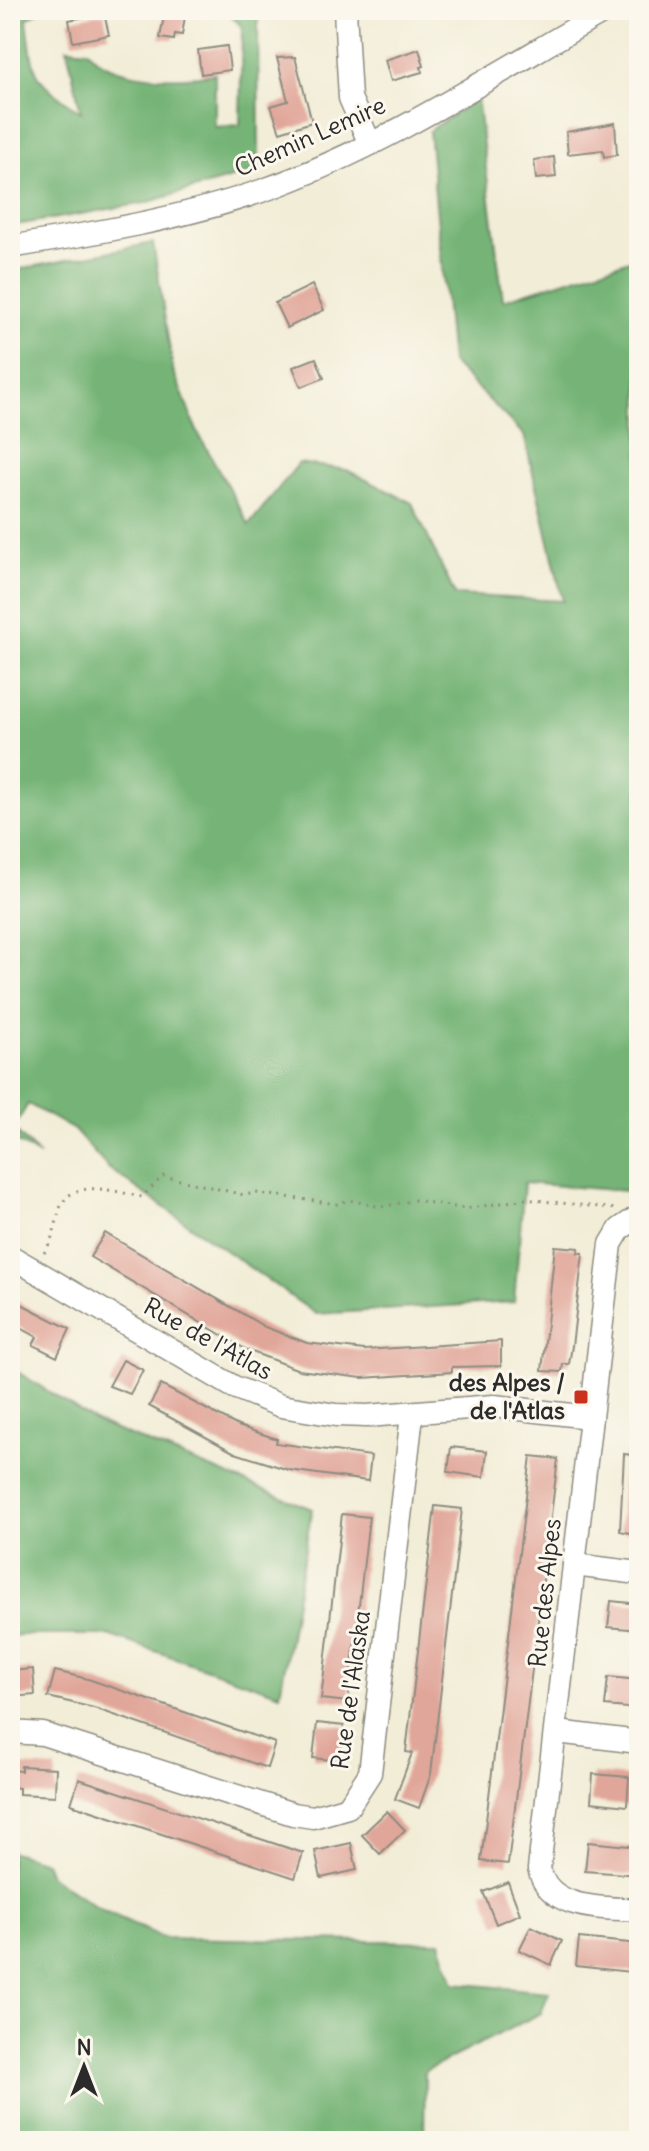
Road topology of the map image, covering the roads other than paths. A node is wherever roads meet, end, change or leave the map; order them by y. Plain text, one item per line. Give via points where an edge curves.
1 (345, 10) edge
2 (607, 10) edge
3 (370, 144) junction
4 (10, 247) edge
5 (637, 1216) edge
6 (10, 1256) edge
7 (412, 1415) junction
8 (589, 1417) junction
9 (574, 1565) junction
10 (639, 1573) edge
11 (10, 1732) edge
12 (557, 1732) junction
13 (639, 1742) edge
14 (639, 1910) edge

1 - 3 street via 350,98
2 - 3 street, Chemin Lemire
3 - 4 street, Chemin Lemire via 212,207
5 - 8 street, Rue des Alpes via 611,1244
6 - 7 street, Rue de l'Atlas via 258,1398 321,1414
7 - 8 street, Rue de l'Atlas via 494,1406
7 - 11 street, Rue de l'Alaska via 370,1773 348,1807 313,1817 293,1814 43,1734
8 - 9 street, Rue des Alpes
9 - 10 street
9 - 12 street, Rue des Alpes
12 - 13 street
12 - 14 street, Rue des Alpes via 542,1877 552,1892 569,1902

